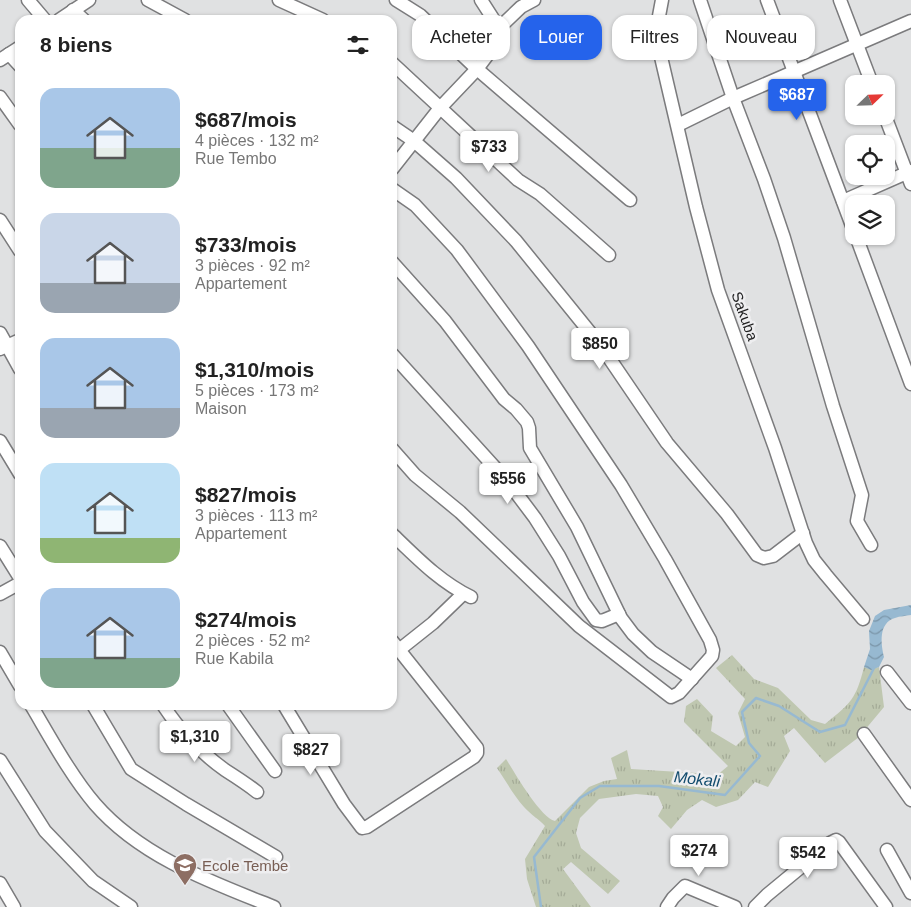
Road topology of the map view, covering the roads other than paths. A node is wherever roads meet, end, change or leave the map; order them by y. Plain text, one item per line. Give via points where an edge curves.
1 (28, 0) edge
2 (89, 0) edge
3 (148, 0) edge
4 (279, 0) edge
5 (396, 0) edge
6 (534, 0) edge
7 (662, 0) edge
8 (700, 0) edge
9 (767, 0) edge
10 (840, 0) edge
11 (482, 1) edge
12 (73, 10) junction
13 (41, 15) edge
14 (66, 15) edge
15 (78, 15) edge
16 (176, 15) edge
17 (312, 15) edge
18 (491, 15) edge
19 (510, 18) edge
20 (911, 21) edge
21 (856, 45) junction
22 (484, 60) edge
23 (397, 68) edge
24 (477, 69) junction
25 (794, 72) junction
26 (868, 75) edge
27 (0, 97) edge
28 (733, 98) junction
29 (440, 108) junction
30 (15, 118) edge
31 (678, 125) junction
32 (889, 125) edge
33 (397, 129) edge
34 (414, 141) junction
35 (397, 163) edge
36 (910, 176) edge
37 (397, 192) edge
38 (630, 200) dead end
39 (842, 202) junction
40 (845, 209) edge
41 (0, 220) edge
42 (15, 243) edge
43 (859, 245) edge
44 (608, 255) dead end
45 (397, 268) edge
46 (0, 333) edge
47 (4, 347) edge
48 (397, 360) edge
49 (15, 362) edge
50 (911, 384) edge
51 (0, 441) edge
52 (397, 455) edge
53 (15, 466) edge
54 (803, 533) junction
55 (397, 539) edge
56 (871, 545) dead end
57 (0, 546) edge
58 (15, 570) edge
59 (15, 586) edge
60 (0, 594) edge
61 (619, 614) junction
62 (863, 619) dead end
63 (397, 645) edge
64 (397, 647) edge
65 (0, 652) edge
66 (887, 672) dead end
67 (15, 678) edge
68 (692, 679) junction
69 (911, 703) edge
70 (34, 710) edge
71 (96, 710) edge
72 (167, 710) edge
73 (232, 710) edge
74 (287, 710) edge
75 (864, 734) dead end
76 (0, 760) edge
77 (275, 771) dead end
78 (257, 792) dead end
79 (911, 800) edge
80 (887, 850) dead end
81 (276, 857) dead end
82 (0, 883) edge
83 (911, 893) edge
84 (670, 902) edge
85 (12, 906) edge
86 (131, 907) edge
87 (274, 907) edge
88 (735, 907) edge
89 (755, 907) edge
90 (886, 907) edge

1 - 13 street
2 - 12 street
3 - 16 street
4 - 17 street
5 - 24 street via 420,15
6 - 19 street
7 - 31 street, Sakuba via 659,16 662,57
8 - 28 street
9 - 25 street
10 - 21 street
11 - 18 street
12 - 14 street
12 - 15 street
20 - 21 street
21 - 25 street
21 - 26 street
22 - 24 street
23 - 29 street
24 - 29 street
24 - 38 street
25 - 28 street
25 - 39 street
27 - 30 street
28 - 31 street
28 - 56 street via 792,262 862,495 857,522
29 - 34 street
29 - 44 street via 518,180 540,194
31 - 54 street, Sakuba via 718,290
32 - 36 street
33 - 34 street
34 - 35 street
34 - 54 street via 500,223 566,301 667,443 758,555 764,558 773,556
36 - 39 street
37 - 68 street via 415,205 457,250 528,346 621,485 712,646 712,656
39 - 40 street
41 - 42 street
43 - 50 street
45 - 61 street via 445,322 504,400 526,422 530,448 577,527
46 - 47 street
47 - 49 street
48 - 61 street via 508,482 535,518 596,620
51 - 53 street
52 - 68 street via 579,626 671,697
54 - 62 street, Sakuba via 814,560
55 - 63 street via 437,577 467,595 433,623
57 - 58 street
59 - 60 street
61 - 68 street via 633,634 652,652
64 - 74 street via 477,753 367,828 358,825
65 - 67 street
66 - 69 street
70 - 87 street via 91,799 127,835 200,878
71 - 81 street via 137,774
72 - 78 street via 199,749
73 - 77 street
75 - 79 street
76 - 86 street via 45,831 93,881
80 - 83 street
82 - 85 street
84 - 88 street via 685,886
89 - 90 street via 836,840

